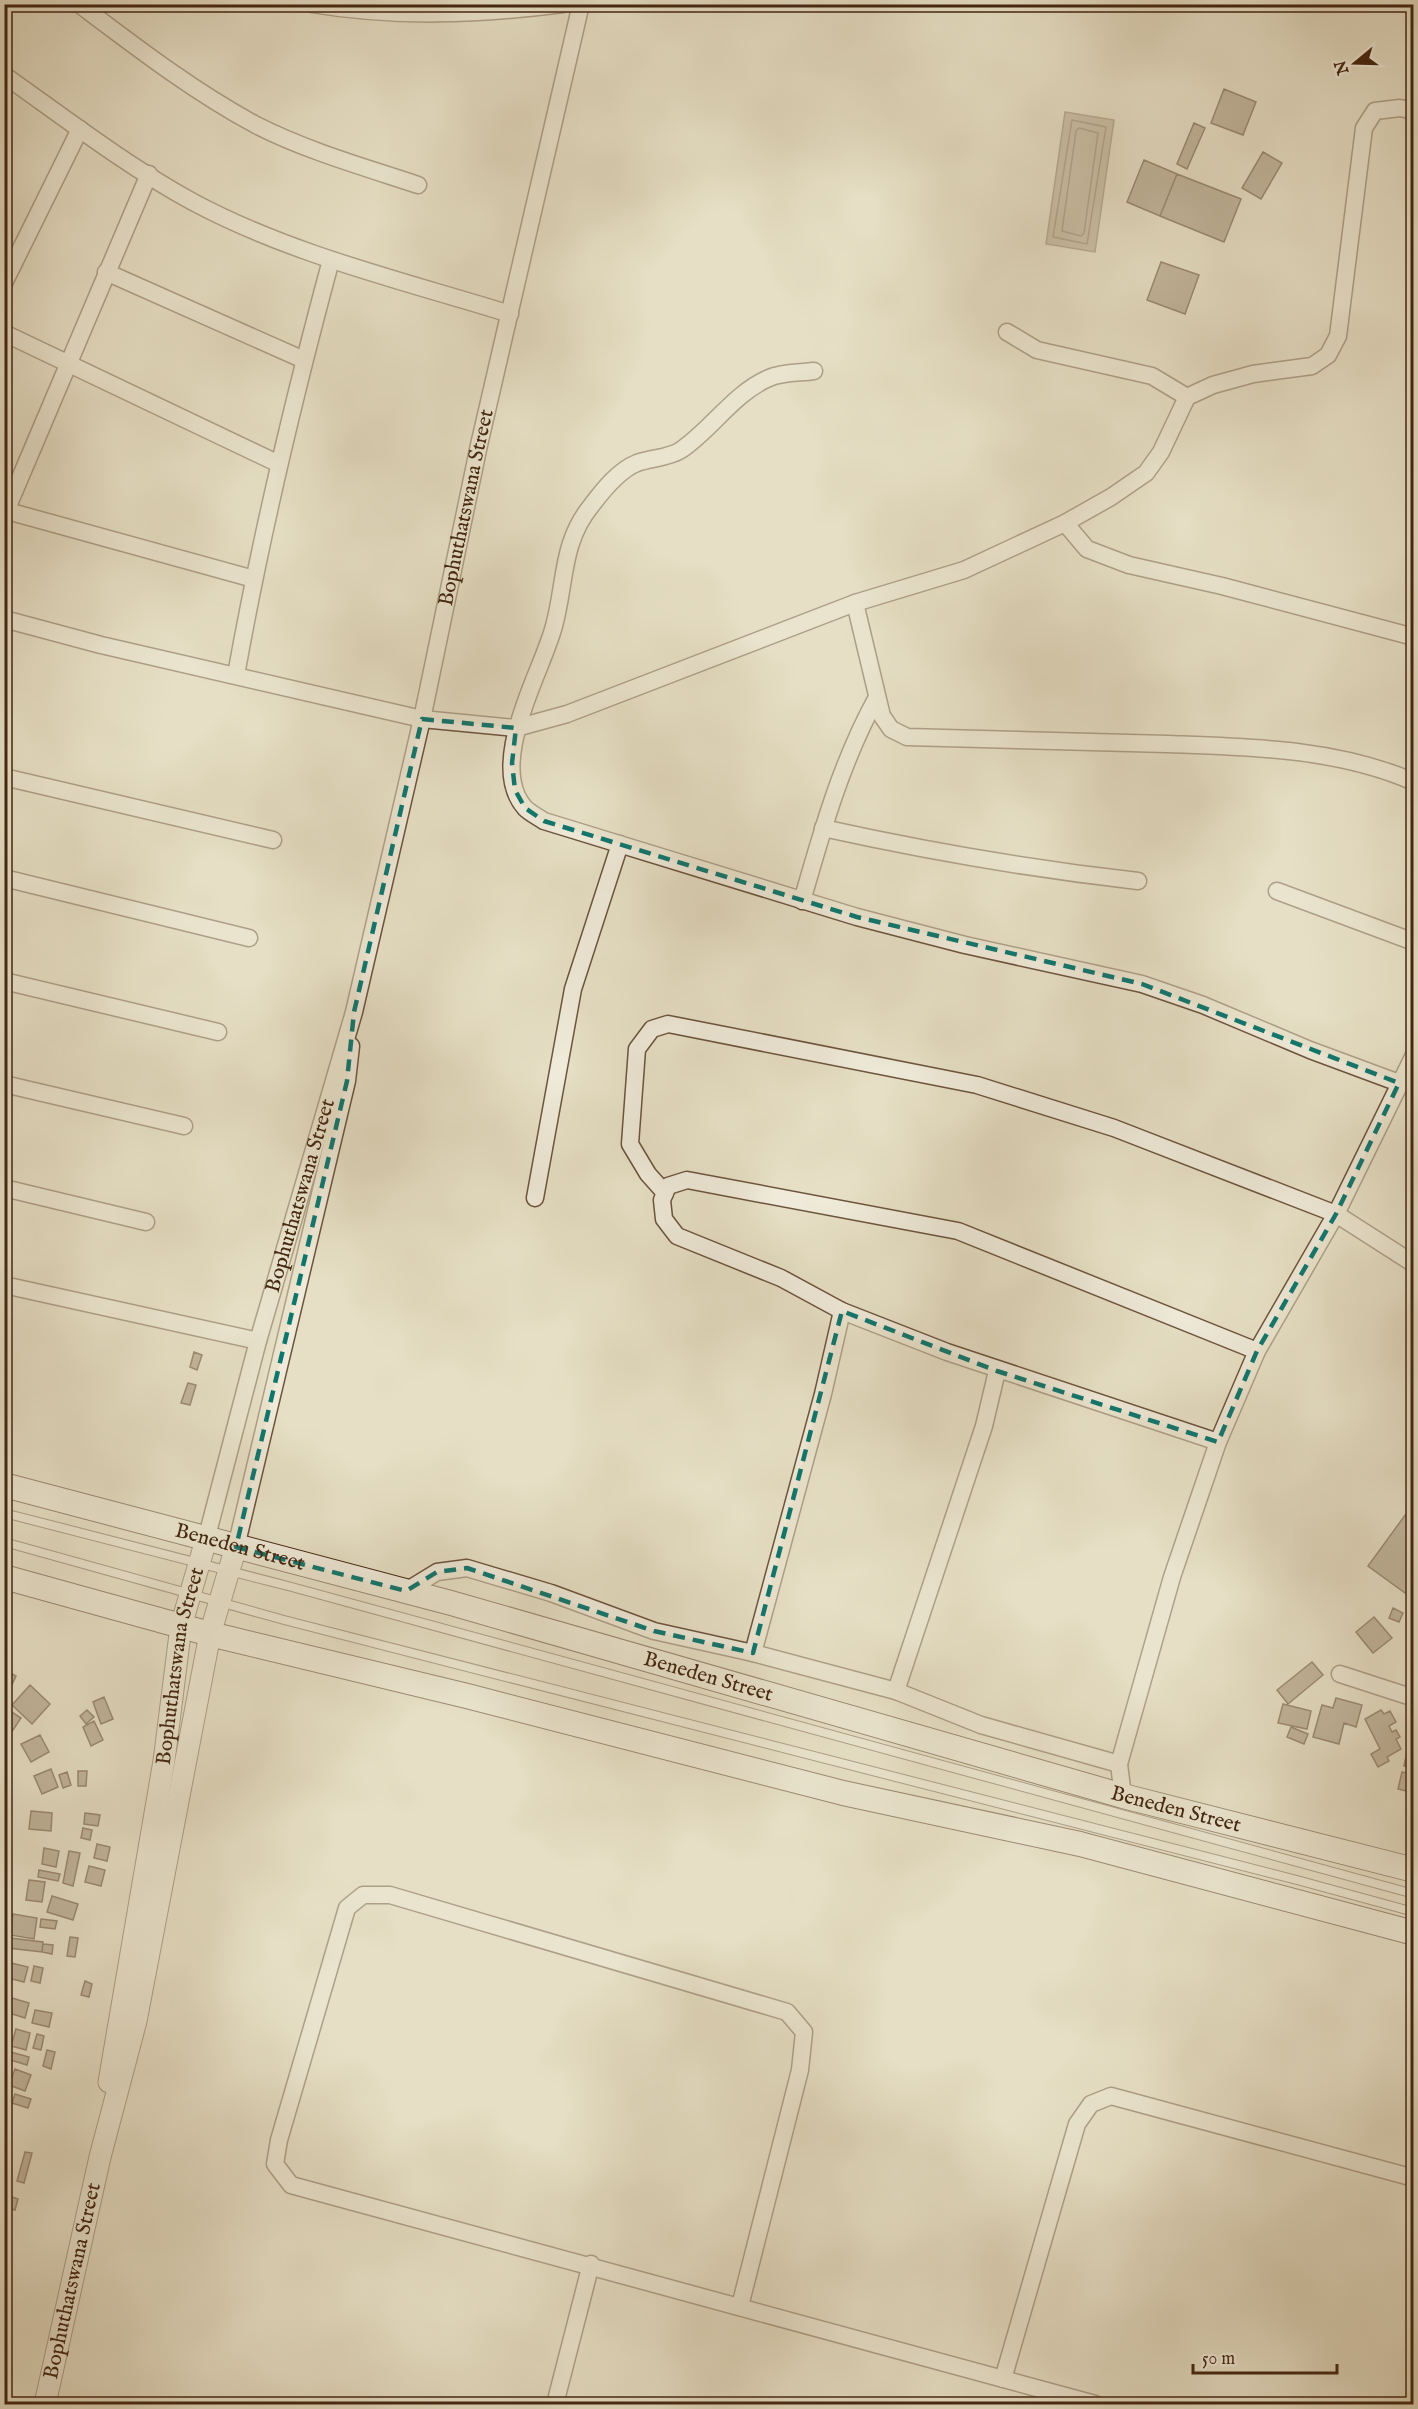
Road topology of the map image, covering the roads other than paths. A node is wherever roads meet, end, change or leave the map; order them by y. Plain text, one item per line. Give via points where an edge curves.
1 (79, 4) edge
2 (312, 4) edge
3 (562, 4) edge
4 (581, 4) edge
5 (513, 8) edge
6 (4, 75) edge
7 (1413, 111) edge
8 (81, 129) junction
9 (149, 174) junction
10 (418, 185) dead end
11 (331, 260) junction
12 (106, 272) junction
13 (4, 283) edge
14 (510, 315) junction
15 (1007, 332) dead end
16 (4, 333) edge
17 (304, 360) junction
18 (67, 362) junction
19 (814, 371) dead end
20 (1187, 397) junction
21 (279, 464) junction
22 (5, 511) edge
23 (1065, 523) junction
24 (254, 579) junction
25 (855, 603) junction
26 (4, 619) edge
27 (1413, 637) edge
28 (236, 675) junction
29 (876, 699) junction
30 (422, 718) junction
31 (516, 728) junction
32 (4, 777) edge
33 (1413, 782) edge
34 (823, 828) junction
35 (273, 840) dead end
36 (620, 844) junction
37 (4, 878) edge
38 (1138, 881) dead end
39 (1277, 891) dead end
40 (802, 901) junction
41 (249, 938) dead end
42 (1413, 942) edge
43 (4, 981) edge
44 (354, 1012) junction
45 (218, 1032) dead end
46 (1413, 1056) edge
47 (1399, 1083) junction
48 (4, 1084) edge
49 (184, 1126) dead end
50 (4, 1188) edge
51 (665, 1193) junction
52 (535, 1198) dead end
53 (1336, 1214) junction
54 (146, 1222) dead end
55 (1413, 1264) edge
56 (4, 1285) edge
57 (842, 1311) junction
58 (258, 1341) junction
59 (1257, 1351) junction
60 (997, 1371) junction
61 (1218, 1442) junction
62 (4, 1485) edge
63 (4, 1513) edge
64 (4, 1542) edge
65 (237, 1547) junction
66 (203, 1552) junction
67 (229, 1571) junction
68 (4, 1577) edge
69 (406, 1591) junction
70 (190, 1595) junction
71 (219, 1602) junction
72 (181, 1626) junction
73 (210, 1634) junction
74 (753, 1653) junction
75 (1340, 1674) dead end
76 (896, 1691) junction
77 (1413, 1698) edge
78 (1119, 1764) junction
79 (1123, 1796) junction
80 (1413, 1870) edge
81 (1413, 1894) edge
82 (1413, 1912) edge
83 (1413, 1933) edge
84 (100, 2157) junction
85 (1413, 2178) edge
86 (591, 2264) junction
87 (740, 2306) junction
88 (1004, 2379) junction
89 (45, 2404) edge
90 (555, 2404) edge
91 (1095, 2404) edge

1 - 10 street via 191,86 256,125 298,144
2 - 5 street via 410,16
3 - 5 street
4 - 14 street, Bophuthatswana Street
6 - 8 street
7 - 20 street via 1375,111 1364,128 1338,336 1328,355 1312,366 1253,374
8 - 9 street
8 - 13 street
9 - 11 street via 192,202
9 - 12 street
11 - 14 street
11 - 17 street
12 - 17 street
12 - 18 street
14 - 30 street, Bophuthatswana Street
15 - 20 street via 1037,350 1152,376
16 - 18 street
17 - 21 street
18 - 21 street
18 - 22 street
19 - 31 street via 770,377 747,391 678,452 623,470 591,505 574,529 553,629
20 - 23 street via 1161,452 1146,473
21 - 24 street
22 - 24 street
23 - 25 street via 964,570
23 - 27 street via 1087,549 1129,565
24 - 28 street
25 - 29 street
25 - 31 street via 567,714
26 - 28 street
28 - 30 street
29 - 33 street via 891,729 907,737 1222,746 1293,752 1351,762
29 - 34 street via 854,739
30 - 31 street
30 - 44 street, Bophuthatswana Street
31 - 36 street via 512,763 515,790 525,808 544,821
32 - 35 street
34 - 38 street via 1051,871
34 - 40 street
36 - 40 street
36 - 52 street via 573,989
37 - 41 street
39 - 42 street
40 - 47 street via 965,945 1142,984
43 - 45 street
44 - 58 street, Bophuthatswana Street
44 - 65 street, Bophuthatswana Street via 348,1080
46 - 47 street
47 - 53 street
48 - 49 street
50 - 54 street
51 - 53 street via 630,1144 637,1049 652,1029 668,1024 977,1085 1161,1144
51 - 57 street via 664,1219 677,1236 781,1278
51 - 59 street via 668,1185 687,1180 958,1231
53 - 55 street
53 - 59 street
56 - 58 street
57 - 60 street
57 - 74 street
58 - 66 street, Bophuthatswana Street
59 - 61 street
60 - 61 street
60 - 76 street via 984,1426
61 - 78 street via 1169,1587
62 - 66 main road, Beneden Street
63 - 66 lane
64 - 70 lane
65 - 66 main road, Beneden Street
65 - 67 street, Bophuthatswana Street
65 - 69 main road, Beneden Street
66 - 67 lane
66 - 70 street, Bophuthatswana Street
67 - 71 street, Bophuthatswana Street
67 - 81 lane
68 - 72 main road
69 - 74 street via 437,1572 467,1568 551,1593 654,1631
69 - 79 main road, Beneden Street
70 - 71 lane
70 - 72 street, Bophuthatswana Street
71 - 73 street, Bophuthatswana Street
71 - 82 lane
72 - 73 main road
72 - 84 street, Bophuthatswana Street via 164,1761
73 - 83 main road via 832,1791 1080,1844
73 - 84 street, Bophuthatswana Street via 136,2021
74 - 76 street
75 - 77 street
76 - 78 street via 981,1725
78 - 79 street
79 - 80 main road, Beneden Street
84 - 89 street, Bophuthatswana Street
85 - 88 street via 1111,2096 1091,2104 1077,2124
86 - 87 street
86 - 87 street via 291,2185 275,2164 347,1908 363,1894 390,1895 787,2012 804,2032 800,2070
86 - 90 street
87 - 88 street
88 - 91 street

